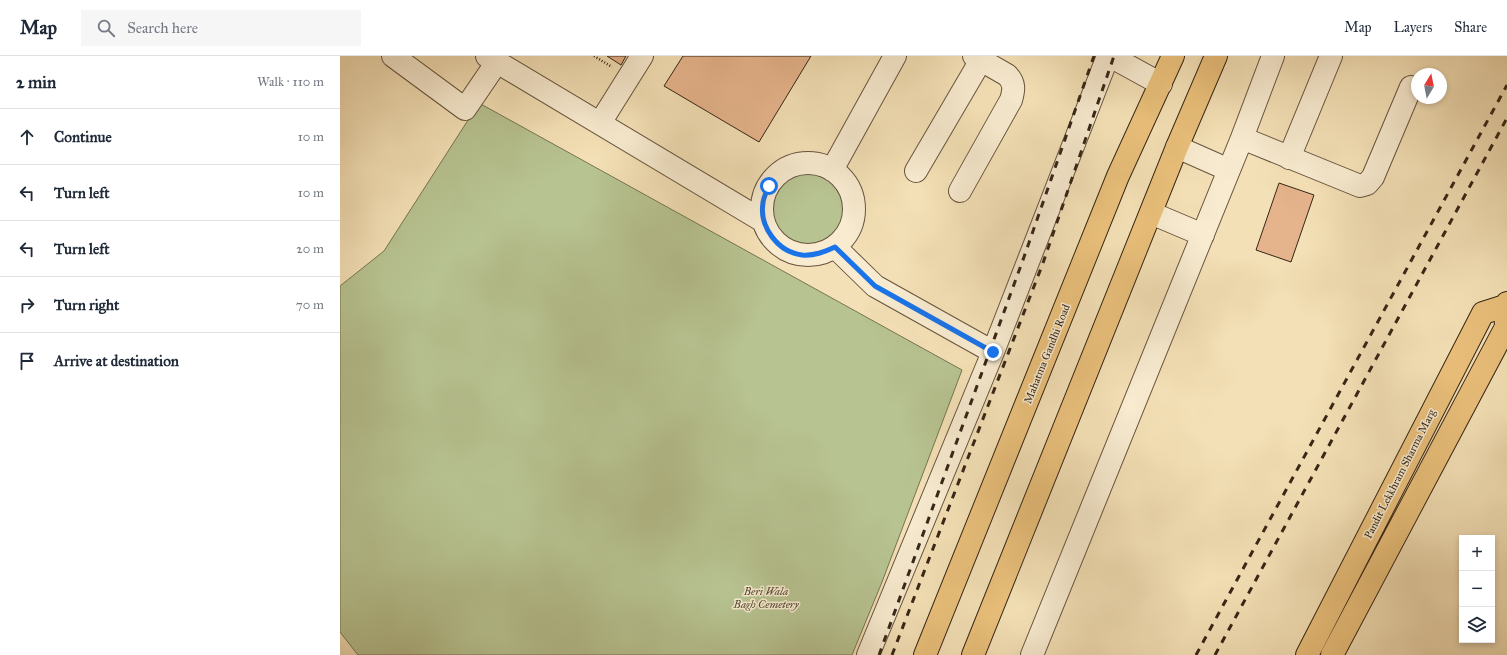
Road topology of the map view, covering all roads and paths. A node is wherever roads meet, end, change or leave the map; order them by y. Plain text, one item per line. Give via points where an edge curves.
1 (393, 56) edge
2 (642, 56) edge
3 (895, 56) edge
4 (1109, 56) edge
5 (1173, 56) edge
6 (1216, 56) edge
7 (1273, 56) edge
8 (1331, 56) edge
9 (978, 58) edge
10 (492, 59) edge
11 (1161, 84) junction
12 (1411, 87) dead end
13 (600, 123) junction
14 (1242, 138) junction
15 (1177, 147) junction
16 (1289, 158) junction
17 (832, 170) junction
18 (1229, 170) junction
19 (916, 171) dead end
20 (960, 191) dead end
21 (1151, 214) junction
22 (763, 221) junction
23 (1203, 235) junction
24 (835, 247) junction
25 (1506, 305) edge
26 (993, 352) junction
27 (868, 655) edge
28 (925, 655) edge
29 (973, 655) edge
30 (1032, 655) edge
31 (1307, 655) edge
32 (1332, 655) edge

1 - 10 street via 465,109
2 - 13 street
3 - 17 street
4 - 11 street
4 - 26 street
5 - 11 main road, Mahatma Gandhi Road
6 - 15 main road
7 - 14 street
8 - 16 street
9 - 19 street
9 - 20 street via 1007,74 1014,90 1011,100
10 - 13 street
11 - 28 main road, Mahatma Gandhi Road via 1118,176
12 - 16 street via 1373,178 1368,184 1360,186
13 - 22 street
14 - 16 street
14 - 18 street
15 - 18 street
15 - 21 main road
17 - 22 street via 815,164 797,165 777,175 762,203
17 - 24 street via 846,183 853,198 854,217 848,233
18 - 23 street
21 - 23 street
21 - 29 main road
22 - 24 street via 770,236 785,249 802,255 820,254
23 - 30 street
24 - 26 street via 875,286
25 - 31 main road, Pandit Lekkhram Sharma Marg via 1483,313
25 - 32 main road, Pandit Lekkhram Sharma Marg via 1506,327
26 - 27 street

